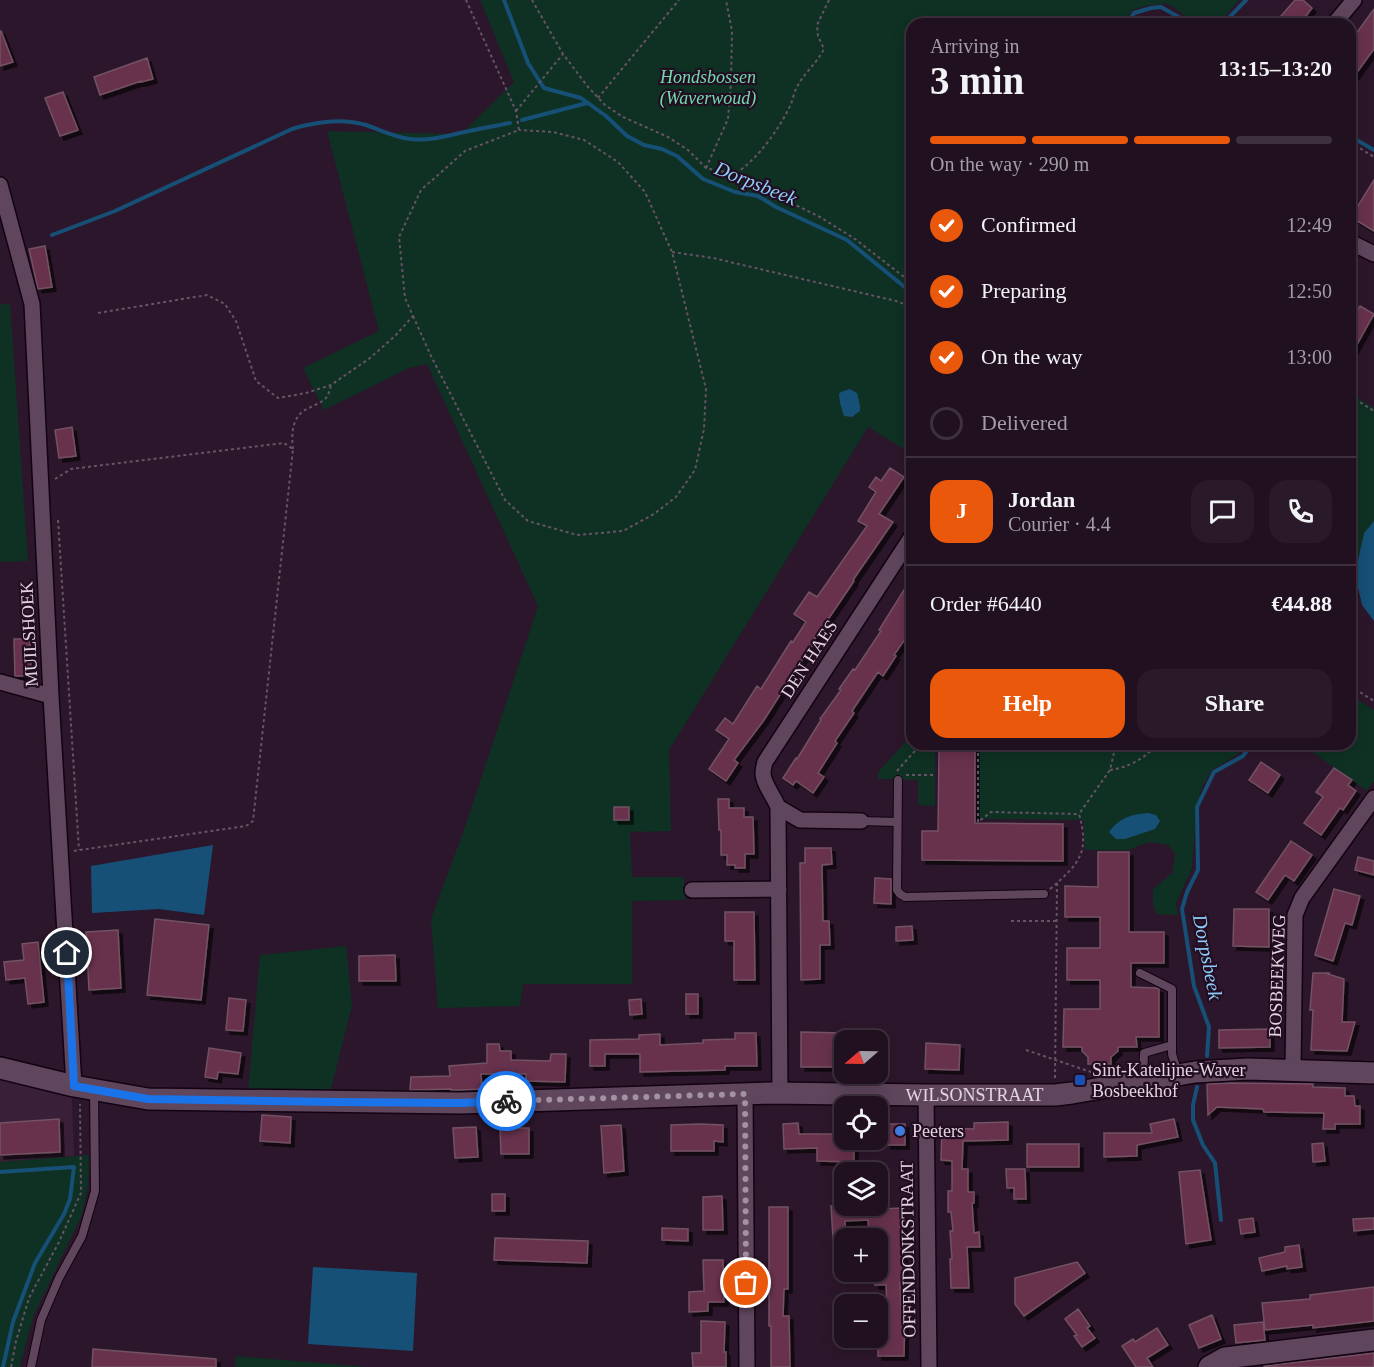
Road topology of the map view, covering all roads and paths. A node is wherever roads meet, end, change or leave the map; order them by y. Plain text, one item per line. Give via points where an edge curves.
1 (466, 0) edge
2 (532, 0) edge
3 (680, 0) edge
4 (726, 0) edge
5 (829, 0) edge
6 (1354, 0) edge
7 (1339, 18) edge
8 (563, 54) junction
9 (598, 98) junction
10 (516, 111) junction
11 (519, 130) junction
12 (1356, 146) edge
13 (1374, 157) edge
14 (706, 168) junction
15 (736, 173) junction
16 (0, 185) edge
17 (1356, 245) edge
18 (672, 252) junction
19 (1374, 254) edge
20 (906, 278) edge
21 (906, 305) edge
22 (98, 313) dead end
23 (413, 316) junction
24 (331, 385) junction
25 (1356, 400) edge
26 (1374, 411) edge
27 (293, 449) junction
28 (55, 478) dead end
29 (57, 513) dead end
30 (906, 545) edge
31 (0, 682) edge
32 (1356, 690) edge
33 (51, 696) junction
34 (1374, 701) edge
35 (915, 750) edge
36 (978, 750) edge
37 (1115, 750) edge
38 (1152, 750) edge
39 (1110, 770) junction
40 (936, 775) dead end
41 (898, 780) dead end
42 (1374, 798) edge
43 (778, 807) junction
44 (1079, 814) junction
45 (861, 821) joint
46 (897, 822) junction
47 (79, 850) junction
48 (61, 853) junction
49 (1057, 883) junction
50 (779, 889) junction
51 (692, 890) dead end
52 (1044, 894) joint
53 (1011, 921) dead end
54 (1056, 921) junction
55 (1140, 973) dead end
56 (1172, 1045) junction
57 (1026, 1050) dead end
58 (1055, 1060) junction
59 (0, 1068) edge
60 (1293, 1071) junction
61 (1091, 1072) dead end
62 (1374, 1073) edge
63 (1178, 1075) junction
64 (1143, 1081) junction
65 (82, 1087) junction
66 (745, 1094) junction
67 (780, 1094) junction
68 (926, 1095) junction
69 (1055, 1095) junction
70 (1374, 1340) edge
71 (11, 1367) edge
72 (30, 1367) edge
73 (747, 1367) edge
74 (929, 1367) edge
75 (1209, 1367) edge

1 - 10 path
2 - 8 path
3 - 9 path
4 - 14 path via 732,31 728,119
5 - 15 path via 817,25 824,49 820,57 797,87 781,124
6 - 7 street
8 - 9 path
8 - 10 path
9 - 14 path via 622,117 668,137
10 - 11 path
11 - 18 path via 553,132 584,140 618,162 645,192
11 - 23 path via 465,151 421,190 399,237 405,298
12 - 13 path
14 - 15 path
15 - 20 path via 837,228
16 - 33 street, MUILSHOEK via 32,304
17 - 19 street
18 - 21 path via 713,258
18 - 23 path via 706,389 704,429 695,470 676,498 623,531 577,535 528,521 505,500
22 - 24 path via 207,295 225,304 236,321 256,381 278,398
23 - 24 path via 370,358
24 - 27 path via 324,401 298,416 291,436
25 - 26 path
27 - 28 path via 284,443 95,466 71,469
27 - 47 path via 253,821 246,826
29 - 47 path
30 - 43 street, DEN HAES via 765,762 763,774
31 - 33 street
32 - 34 path
33 - 48 street, MUILSHOEK
35 - 40 path via 897,775
36 - 44 path via 978,822 991,812
37 - 39 path
38 - 39 path via 1121,769
39 - 44 path
41 - 46 lane
42 - 60 street, BOSBEEKWEG via 1302,898 1295,915
43 - 45 street via 800,820
43 - 50 street, DEN HAES
44 - 49 path via 1082,854
45 - 46 lane
46 - 52 lane via 897,890 905,897
47 - 48 path
48 - 65 street, MUILSHOEK
49 - 52 path
49 - 54 path
50 - 51 street
50 - 67 street, DEN HAES
53 - 54 path
54 - 58 path
55 - 56 lane via 1172,989
56 - 63 lane
56 - 64 lane via 1144,1053
57 - 58 path
58 - 61 path
58 - 69 path
59 - 65 street, WILSONSTRAAT
60 - 62 street, WILSONSTRAAT
60 - 63 street, WILSONSTRAAT via 1248,1069
63 - 64 street, WILSONSTRAAT
64 - 69 street, WILSONSTRAAT
65 - 66 street, WILSONSTRAAT via 148,1099 336,1102 460,1103
65 - 71 path via 81,1193 29,1298
65 - 72 lane via 95,1191 82,1236 41,1320
66 - 67 street, WILSONSTRAAT
66 - 73 street
67 - 68 street, WILSONSTRAAT
68 - 69 street, WILSONSTRAAT
68 - 74 street, OFFENDONKSTRAAT
70 - 75 street via 1226,1358

